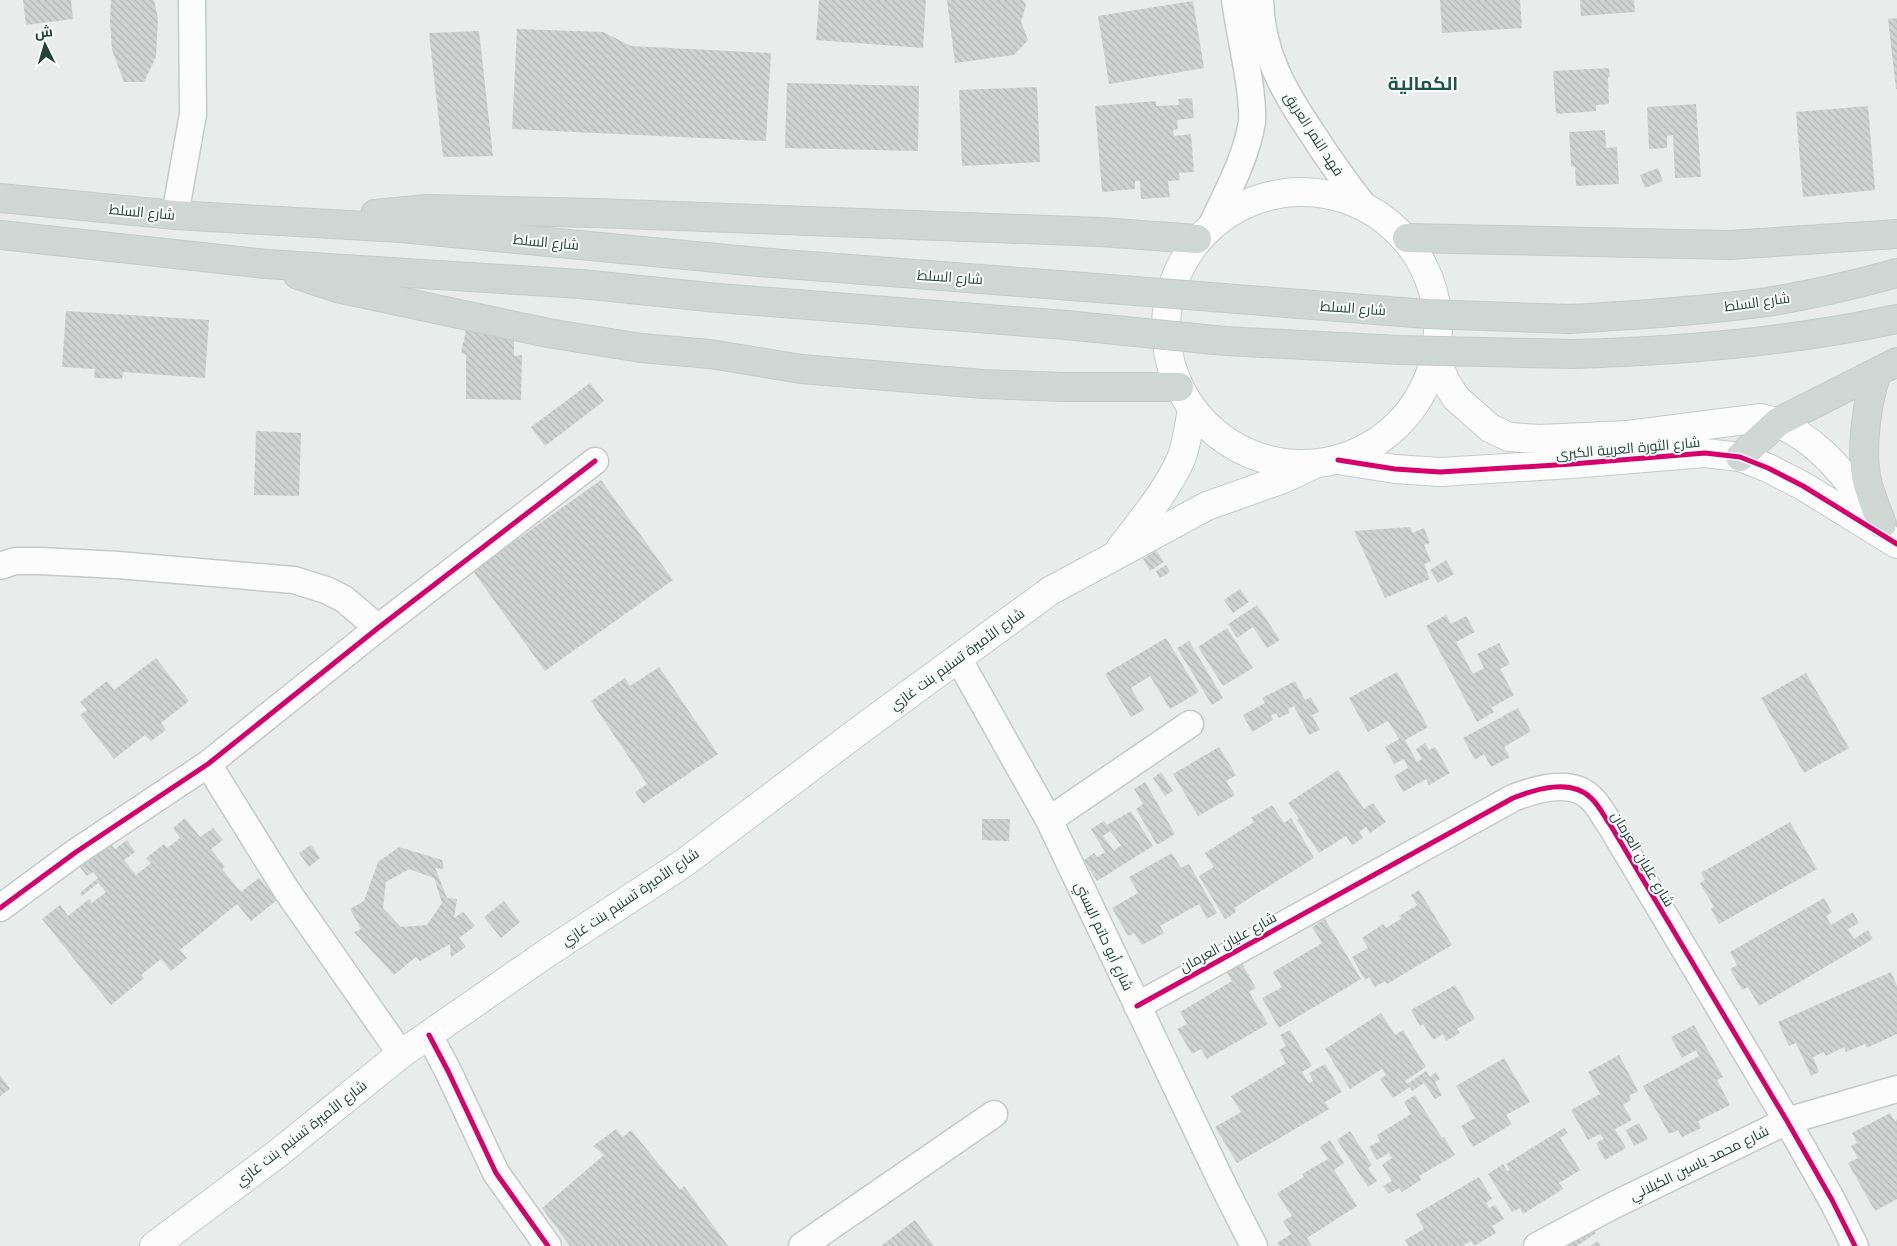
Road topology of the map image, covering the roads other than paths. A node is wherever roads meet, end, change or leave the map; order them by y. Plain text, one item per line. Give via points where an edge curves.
1 (192, 0) edge
2 (1248, 9) edge
3 (0, 198) edge
4 (1363, 205) junction
5 (175, 215) junction
6 (313, 222) junction
7 (1204, 233) junction
8 (1897, 234) edge
9 (0, 235) edge
10 (1407, 238) junction
11 (266, 264) junction
12 (1897, 274) edge
13 (1897, 318) edge
14 (1436, 359) junction
15 (1887, 368) edge
16 (1186, 398) junction
17 (1778, 422) junction
18 (1740, 458) junction
19 (595, 461) dead end
20 (1327, 462) junction
21 (1892, 537) edge
22 (1113, 558) junction
23 (0, 566) edge
24 (378, 628) junction
25 (958, 658) junction
26 (1190, 724) dead end
27 (208, 764) junction
28 (1049, 820) junction
29 (0, 908) edge
30 (1137, 1006) junction
31 (429, 1035) junction
32 (401, 1054) junction
33 (1897, 1088) edge
34 (994, 1114) dead end
35 (1787, 1121) junction
36 (154, 1246) edge
37 (548, 1246) edge
38 (802, 1246) edge
39 (1254, 1246) edge
40 (1537, 1246) edge
41 (1854, 1246) edge

1 - 5 street via 193,114
2 - 4 street, فهد النمر العريق via 1291,103
2 - 7 street, فهد النمر العريق via 1252,122 1240,160
3 - 5 main road, شارع السلط
4 - 7 main road via 1345,197 1300,191 1255,199 1223,216
4 - 10 main road via 1378,213
5 - 6 main road, شارع السلط
6 - 7 main road via 437,209
6 - 12 main road, شارع السلط, bridge via 759,262 1427,314 1570,319 1666,314 1767,302
7 - 16 main road via 1176,272 1166,311 1166,350
8 - 10 main road via 1730,245
9 - 11 main road
10 - 14 main road via 1429,274 1440,316
11 - 13 main road, bridge via 572,283 1225,341 1399,350 1573,354 1647,351 1788,339
11 - 16 main road via 337,288 394,301 641,348 710,354 801,369
14 - 17 main road, شارع الثورة العربية الكبرى via 1456,398 1490,428 1509,437 1540,439 1628,435 1761,418
14 - 20 main road, شارع الأميرة تسنيم بنت غازي via 1417,404 1402,423 1383,439
15 - 17 main road
15 - 21 main road via 1872,388 1865,445 1866,476 1873,502
16 - 20 main road, شارع الثورة العربية الكبرى via 1209,428 1236,448 1268,460
16 - 22 main road, شارع الأميرة تسنيم بنت غازي via 1188,434 1181,458 1166,488
17 - 18 main road
17 - 21 main road, شارع الثورة العربية الكبرى via 1811,442 1838,468
18 - 20 main road, شارع الثورة العربية الكبرى via 1705,453 1440,472
18 - 21 main road, شارع الثورة العربية الكبرى via 1803,486
19 - 24 street
20 - 22 main road, شارع الأميرة تسنيم بنت غازي via 1206,506
22 - 25 main road, شارع الأميرة تسنيم بنت غازي via 1050,591
23 - 24 street via 15,561 40,561 294,580 344,599
24 - 27 street
25 - 28 street, شارع أبو حاتم البستي
25 - 31 main road, شارع الأميرة تسنيم بنت غازي via 684,863 546,953
26 - 28 street
27 - 29 street via 76,852
27 - 32 street via 285,888
28 - 30 street, شارع أبو حاتم البستي
30 - 35 street, شارع عليان العرمان via 1514,798 1538,789 1574,789 1591,797 1612,826
30 - 39 street, شارع أبو حاتم البستي
31 - 32 main road, شارع الأميرة تسنيم بنت غازي
31 - 37 street via 496,1173
32 - 36 main road, شارع الأميرة تسنيم بنت غازي via 277,1154
33 - 35 street, شارع محمد ياسين الكيلاني
34 - 38 street
35 - 40 street, شارع محمد ياسين الكيلاني
35 - 41 street, شارع عليان العرمان

